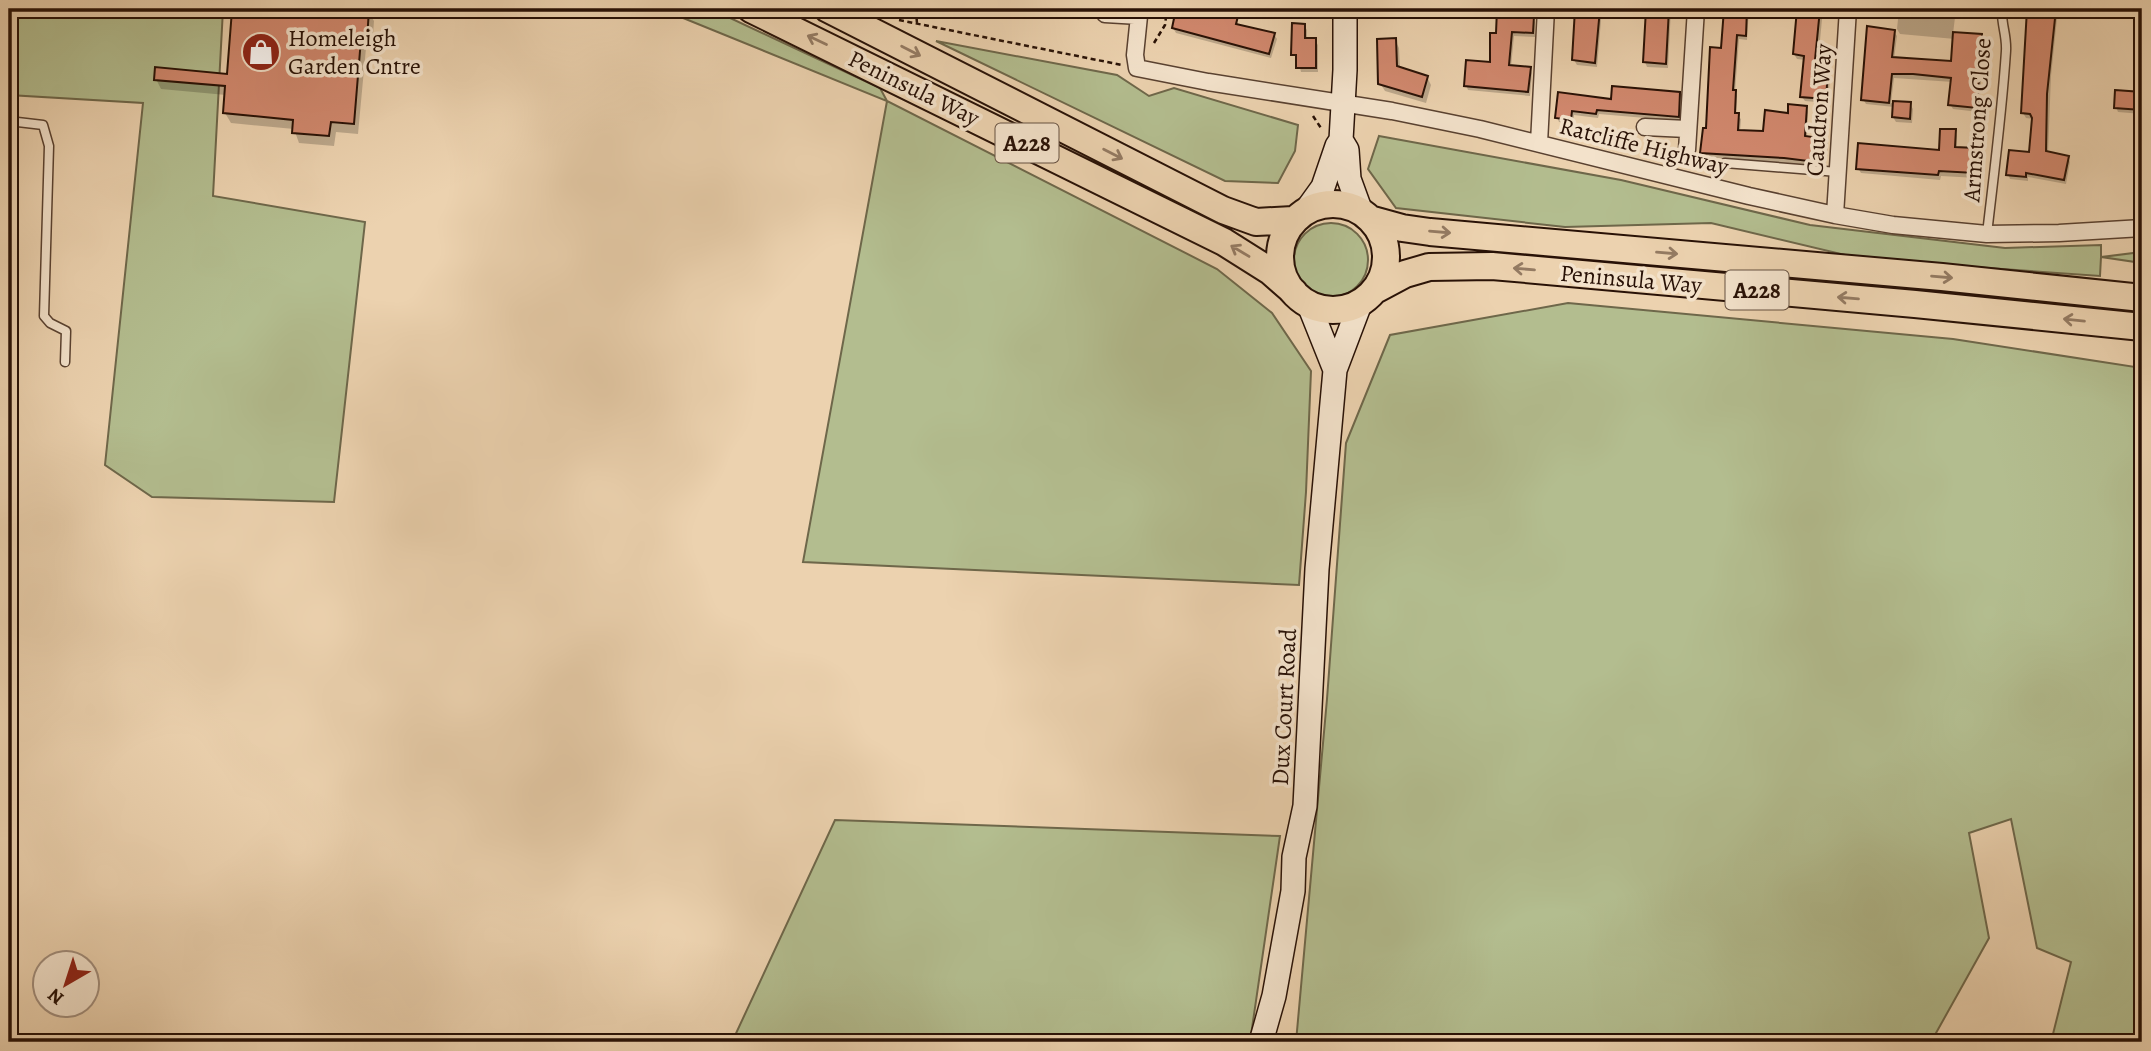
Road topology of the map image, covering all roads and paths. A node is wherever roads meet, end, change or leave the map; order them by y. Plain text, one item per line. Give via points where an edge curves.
1 (751, 9) edge
2 (828, 9) edge
3 (916, 9) edge
4 (1167, 9) edge
5 (1345, 9) edge
6 (1545, 9) edge
7 (1696, 9) edge
8 (1848, 9) edge
9 (2003, 9) edge
10 (1105, 14) dead end
11 (891, 18) dead end
12 (917, 24) junction
13 (1138, 68) junction
14 (1313, 98) junction
15 (1344, 105) junction
16 (9, 121) edge
17 (1645, 127) dead end
18 (1687, 129) junction
19 (1332, 136) junction
20 (1539, 143) junction
21 (1686, 150) dead end
22 (1725, 163) dead end
23 (1838, 172) junction
24 (1835, 215) junction
25 (1299, 216) junction
26 (1367, 216) junction
27 (2142, 228) edge
28 (1987, 234) junction
29 (1368, 297) junction
30 (2142, 298) edge
31 (1301, 299) junction
32 (2142, 327) edge
33 (65, 362) dead end
34 (1335, 370) junction
35 (1261, 1042) edge

31 -> 1 main road, Peninsula Way / A228 via 1270,271 1224,242
2 -> 25 main road, Peninsula Way / A228 via 1223,211 1256,222
3 - 12 path
4 - 13 path via 1165,25
5 - 15 street
6 - 20 street
7 - 18 street
8 - 23 street, Caudron Way
9 - 28 lane, Armstrong Close via 2001,22 2007,37
10 - 13 street via 1139,16
11 - 12 path
12 - 13 path
13 - 14 street, Ratcliffe Highway
14 - 15 street, Ratcliffe Highway
14 - 19 path via 1310,113
15 - 19 street
15 - 20 street, Ratcliffe Highway
16 - 33 lane via 43,125 47,134 44,316 66,331
17 - 18 street
18 - 21 street
19 - 25 street via 1337,146 1332,166 1322,190
19 - 26 street via 1347,150 1349,179
20 - 24 street, Ratcliffe Highway
22 - 23 lane
23 - 24 street, Caudron Way
24 - 28 street, Ratcliffe Highway
25 - 26 main road via 1337,204
25 - 31 main road via 1284,236 1280,252 1281,268
26 - 29 main road via 1385,246 1387,262
26 -> 30 main road, Peninsula Way / A228 via 1430,232
27 - 28 street, Ratcliffe Highway
29 - 31 main road via 1339,310 1324,310
32 -> 29 main road, Peninsula Way / A228 via 1493,266 1429,267 1405,274
29 - 34 street, Dux Court Road
31 - 34 street, Dux Court Road
34 - 35 street, Dux Court Road via 1317,569 1305,806 1274,996

